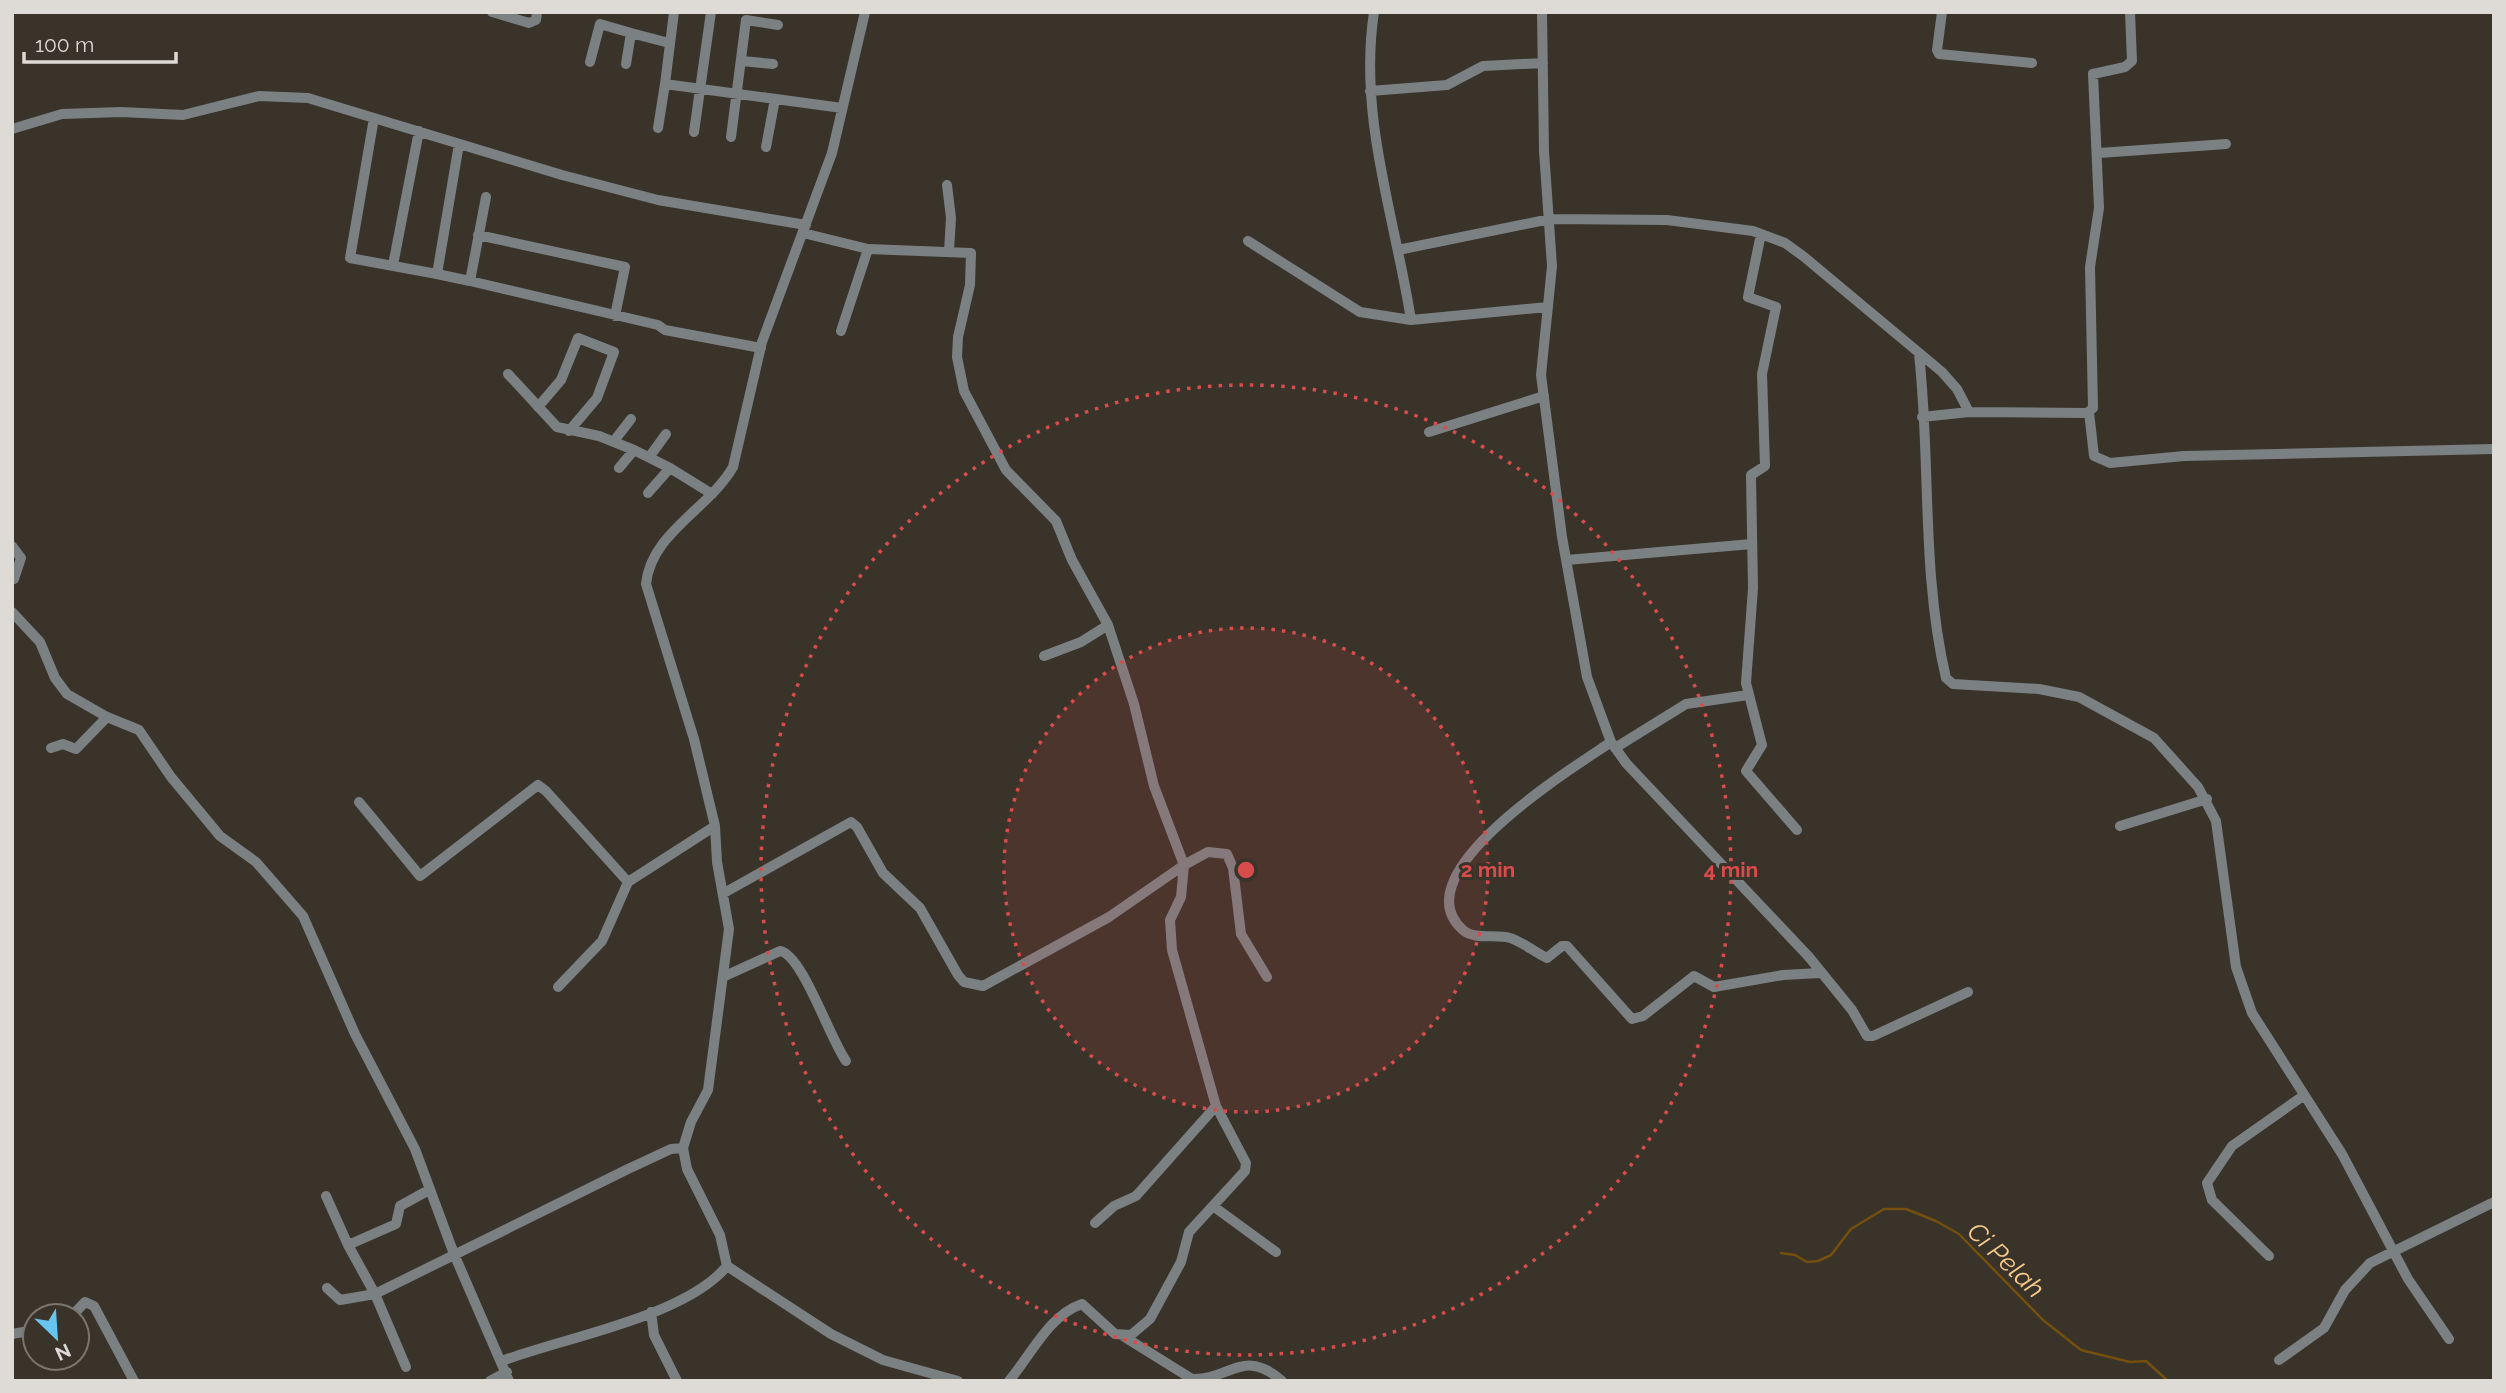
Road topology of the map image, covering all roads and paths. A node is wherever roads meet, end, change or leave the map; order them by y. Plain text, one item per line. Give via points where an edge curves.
1 (492, 12) edge
2 (537, 12) edge
3 (674, 12) edge
4 (711, 12) edge
5 (865, 12) edge
6 (1374, 12) edge
7 (1542, 12) edge
8 (1942, 12) edge
9 (2130, 12) edge
10 (747, 16) edge
11 (778, 24) dead end
12 (631, 33) junction
13 (669, 43) junction
14 (742, 61) junction
15 (590, 62) dead end
16 (1543, 63) junction
17 (2032, 63) dead end
18 (626, 64) dead end
19 (773, 64) dead end
20 (665, 84) junction
21 (700, 89) junction
22 (1370, 91) junction
23 (738, 94) junction
24 (775, 99) junction
25 (842, 108) junction
26 (374, 118) junction
27 (658, 128) dead end
28 (12, 129) edge
29 (419, 131) junction
30 (694, 132) dead end
31 (731, 137) dead end
32 (459, 144) junction
33 (2226, 144) dead end
34 (766, 147) dead end
35 (2099, 153) junction
36 (947, 184) dead end
37 (486, 198) dead end
38 (1550, 219) junction
39 (804, 229) junction
40 (1761, 234) junction
41 (478, 235) junction
42 (1248, 241) dead end
43 (868, 249) junction
44 (1398, 250) junction
45 (949, 251) junction
46 (393, 265) junction
47 (437, 274) junction
48 (470, 281) junction
49 (1548, 307) junction
50 (615, 316) junction
51 (1411, 320) junction
52 (841, 331) dead end
53 (761, 345) junction
54 (1919, 354) junction
55 (508, 374) dead end
56 (1544, 396) junction
57 (538, 407) junction
58 (1969, 412) junction
59 (2089, 412) junction
60 (1922, 417) junction
61 (631, 419) dead end
62 (569, 431) junction
63 (1429, 432) dead end
64 (666, 434) dead end
65 (614, 441) junction
66 (2494, 449) edge
67 (634, 450) junction
68 (650, 456) junction
69 (619, 468) dead end
70 (670, 468) junction
71 (648, 493) dead end
72 (712, 494) junction
73 (1752, 544) junction
74 (12, 546) edge
75 (1567, 560) junction
76 (14, 579) dead end
77 (12, 612) edge
78 (1108, 625) junction
79 (1044, 656) dead end
80 (1748, 695) junction
81 (107, 717) junction
82 (1613, 745) junction
83 (51, 748) dead end
84 (2207, 799) junction
85 (359, 802) dead end
86 (2120, 825) dead end
87 (715, 826) junction
88 (1797, 830) dead end
89 (1184, 865) junction
90 (628, 882) junction
91 (724, 893) junction
92 (1820, 973) junction
93 (725, 976) junction
94 (1267, 977) dead end
95 (558, 987) dead end
96 (1968, 992) dead end
97 (846, 1061) dead end
98 (2303, 1096) junction
99 (1216, 1106) junction
100 (683, 1148) junction
101 (429, 1189) junction
102 (327, 1196) dead end
103 (2494, 1202) edge
104 (1213, 1206) junction
105 (1095, 1223) dead end
106 (348, 1245) junction
107 (2394, 1251) junction
108 (1276, 1252) dead end
109 (454, 1254) junction
110 (2269, 1256) dead end
111 (727, 1266) junction
112 (327, 1288) dead end
113 (375, 1294) junction
114 (91, 1305) edge
115 (651, 1312) junction
116 (1123, 1335) junction
117 (2449, 1339) dead end
118 (2279, 1360) dead end
119 (502, 1361) junction
120 (406, 1367) dead end
121 (508, 1377) edge
122 (134, 1381) edge
123 (490, 1381) edge
124 (677, 1381) edge
125 (958, 1381) edge
126 (1009, 1381) edge
127 (1282, 1381) edge

1 - 2 street via 529,23 536,20
3 - 13 street
4 - 21 street
5 - 25 street
6 - 22 street
7 - 16 street
8 - 17 street via 1939,54
9 - 35 street via 2132,61 2093,74
10 - 11 street
10 - 14 street
12 - 13 street
12 - 15 street via 600,24
12 - 18 street
13 - 20 street
14 - 19 street
14 - 23 street
16 - 22 street via 1483,66 1447,85
16 - 38 street
20 - 21 street
20 - 27 street
21 - 23 street
21 - 30 street
22 - 44 street
23 - 24 street
23 - 31 street
24 - 25 street
24 - 34 street
25 - 39 street via 832,153
26 - 28 street via 308,98 259,96 183,115 86,112
26 - 29 street
26 - 46 street via 350,258
29 - 32 street
29 - 46 street
32 - 39 street via 658,200
32 - 47 street
33 - 35 street
35 - 59 street via 2099,208 2090,267 2094,408
36 - 45 street
37 - 41 street
38 - 40 street via 1667,220
38 - 44 street
38 - 49 street
39 - 43 street
39 - 53 street
40 - 54 street via 1804,256
40 - 73 street via 1748,297 1776,307 1762,374 1765,466 1751,475
41 - 48 street
41 - 50 street via 625,267
42 - 51 street via 1360,312
43 - 45 street
43 - 52 street
44 - 51 street
45 - 78 street via 966,251 973,258 957,357 969,404 1006,470 1056,521
46 - 47 street
47 - 48 street
48 - 50 street
49 - 51 street
49 - 56 street via 1540,366
50 - 53 street
53 - 72 street via 738,452 728,476
54 - 58 street via 1950,380
54 - 60 street
55 - 57 street
56 - 63 street
56 - 75 street
57 - 62 street via 557,427
57 - 62 street via 561,380 578,338 614,352 597,397
58 - 59 street
58 - 60 street
59 - 66 street via 2094,456 2109,463 2183,456
60 - 84 street via 1935,603 1948,680 1965,686 2039,688 2079,697 2154,738
61 - 65 street
62 - 65 street
64 - 68 street
65 - 67 street
67 - 68 street
67 - 69 street
68 - 70 street
70 - 71 street
70 - 72 street
72 - 87 street via 650,561 646,584 694,739
73 - 75 street
73 - 80 street
74 - 76 street via 21,558
75 - 82 street via 1587,677
77 - 81 street via 40,642 62,689
78 - 79 street via 1081,642
78 - 89 street via 1154,786
80 - 82 street via 1686,704
80 - 88 street via 1762,745 1745,771
81 - 83 street via 76,749 63,744
81 - 101 street via 139,730 220,836 256,862 303,916 355,1034 415,1149
82 - 92 street
82 - 92 street via 1548,786 1473,849 1448,898 1450,912 1462,929 1469,934 1509,938 1547,958 1567,946 1632,1019 1643,1016 1694,976 1714,987
84 - 86 street
84 - 98 street via 2216,821 2243,991
85 - 90 street via 420,876 538,786
87 - 90 street
87 - 91 street
89 - 91 street via 1119,911 983,986 964,982 958,975 920,908 883,873 851,822
89 - 94 street via 1208,852 1227,854 1234,872 1241,934
89 - 99 street via 1181,897 1170,920 1170,939
90 - 95 street via 602,941
91 - 93 street via 729,939
92 - 96 street via 1870,1037
93 - 97 street via 785,952 800,968
93 - 100 street via 708,1090
98 - 107 street via 2342,1154
98 - 110 street via 2232,1146 2207,1183 2212,1200
99 - 104 street via 1246,1163 1245,1171
99 - 105 street via 1136,1196 1114,1206
100 - 109 street via 671,1149
100 - 111 street via 687,1169 720,1235
101 - 106 street via 400,1206 396,1224
101 - 109 street
102 - 106 street
103 - 107 street
104 - 108 street
104 - 116 street via 1189,1232 1181,1262 1150,1319 1139,1330
106 - 113 street
107 - 117 street
107 - 118 street via 2362,1269 2324,1328
109 - 113 street
109 - 119 street
111 - 115 street via 712,1282
111 - 125 street via 831,1335 883,1360
112 - 113 street via 340,1300
113 - 120 street
114 - 122 street
115 - 119 street
115 - 124 street via 654,1335
116 - 126 street via 1108,1329 1090,1308 1074,1307 1061,1316
116 - 127 street via 1192,1379 1242,1364 1259,1366
119 - 121 street
121 - 123 street

